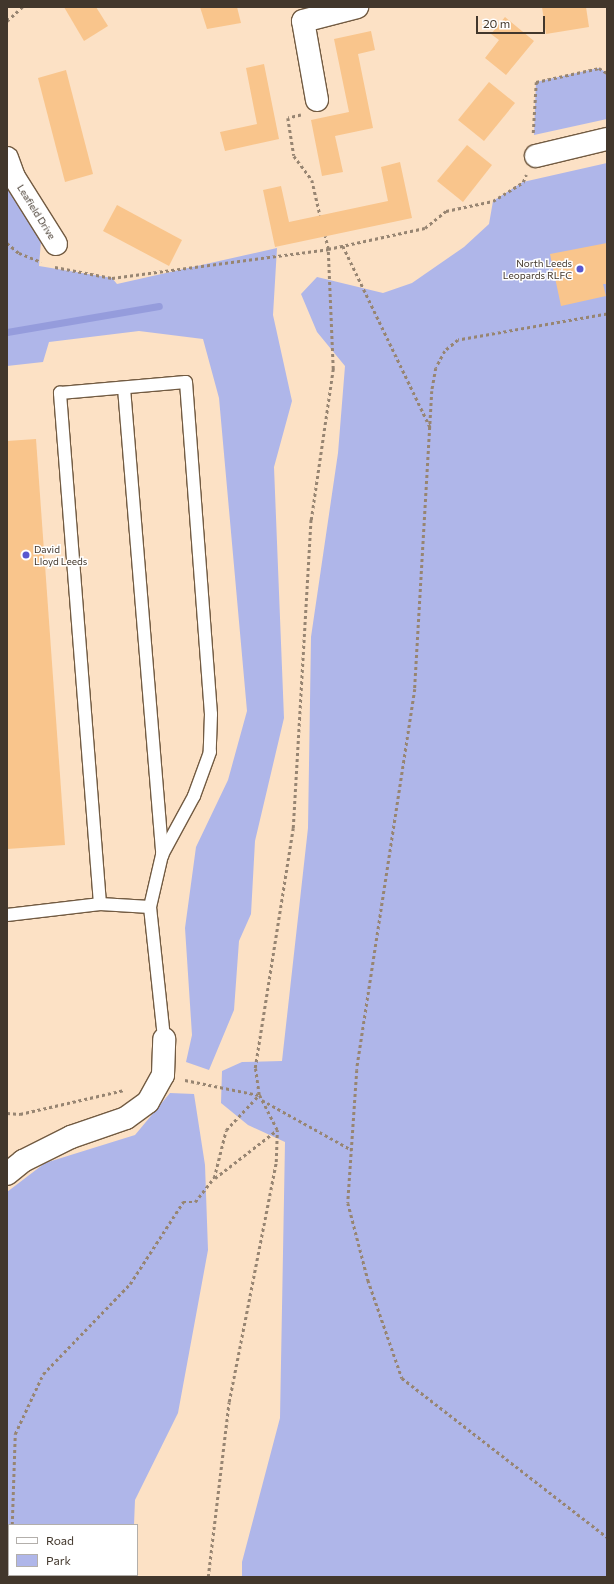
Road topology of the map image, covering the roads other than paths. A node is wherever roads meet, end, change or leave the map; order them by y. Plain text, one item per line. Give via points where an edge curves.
1 (356, 7) edge
2 (317, 100) road end
3 (607, 139) edge
4 (536, 156) road end
5 (7, 158) edge
6 (56, 244) dead end
7 (124, 388) junction
8 (162, 855) junction
9 (100, 904) junction
10 (150, 907) junction
11 (7, 915) edge
12 (164, 1039) joint
13 (7, 1174) edge

1 - 2 street via 303,22
3 - 4 street
5 - 6 street, Leafield Drive via 14,177
7 - 8 lane
7 - 8 lane via 186,382 211,714 210,752 194,796
7 - 9 lane via 60,393
8 - 10 lane
9 - 10 lane
9 - 11 lane
10 - 12 lane
12 - 13 street via 163,1075 148,1102 126,1118 71,1137 22,1161

